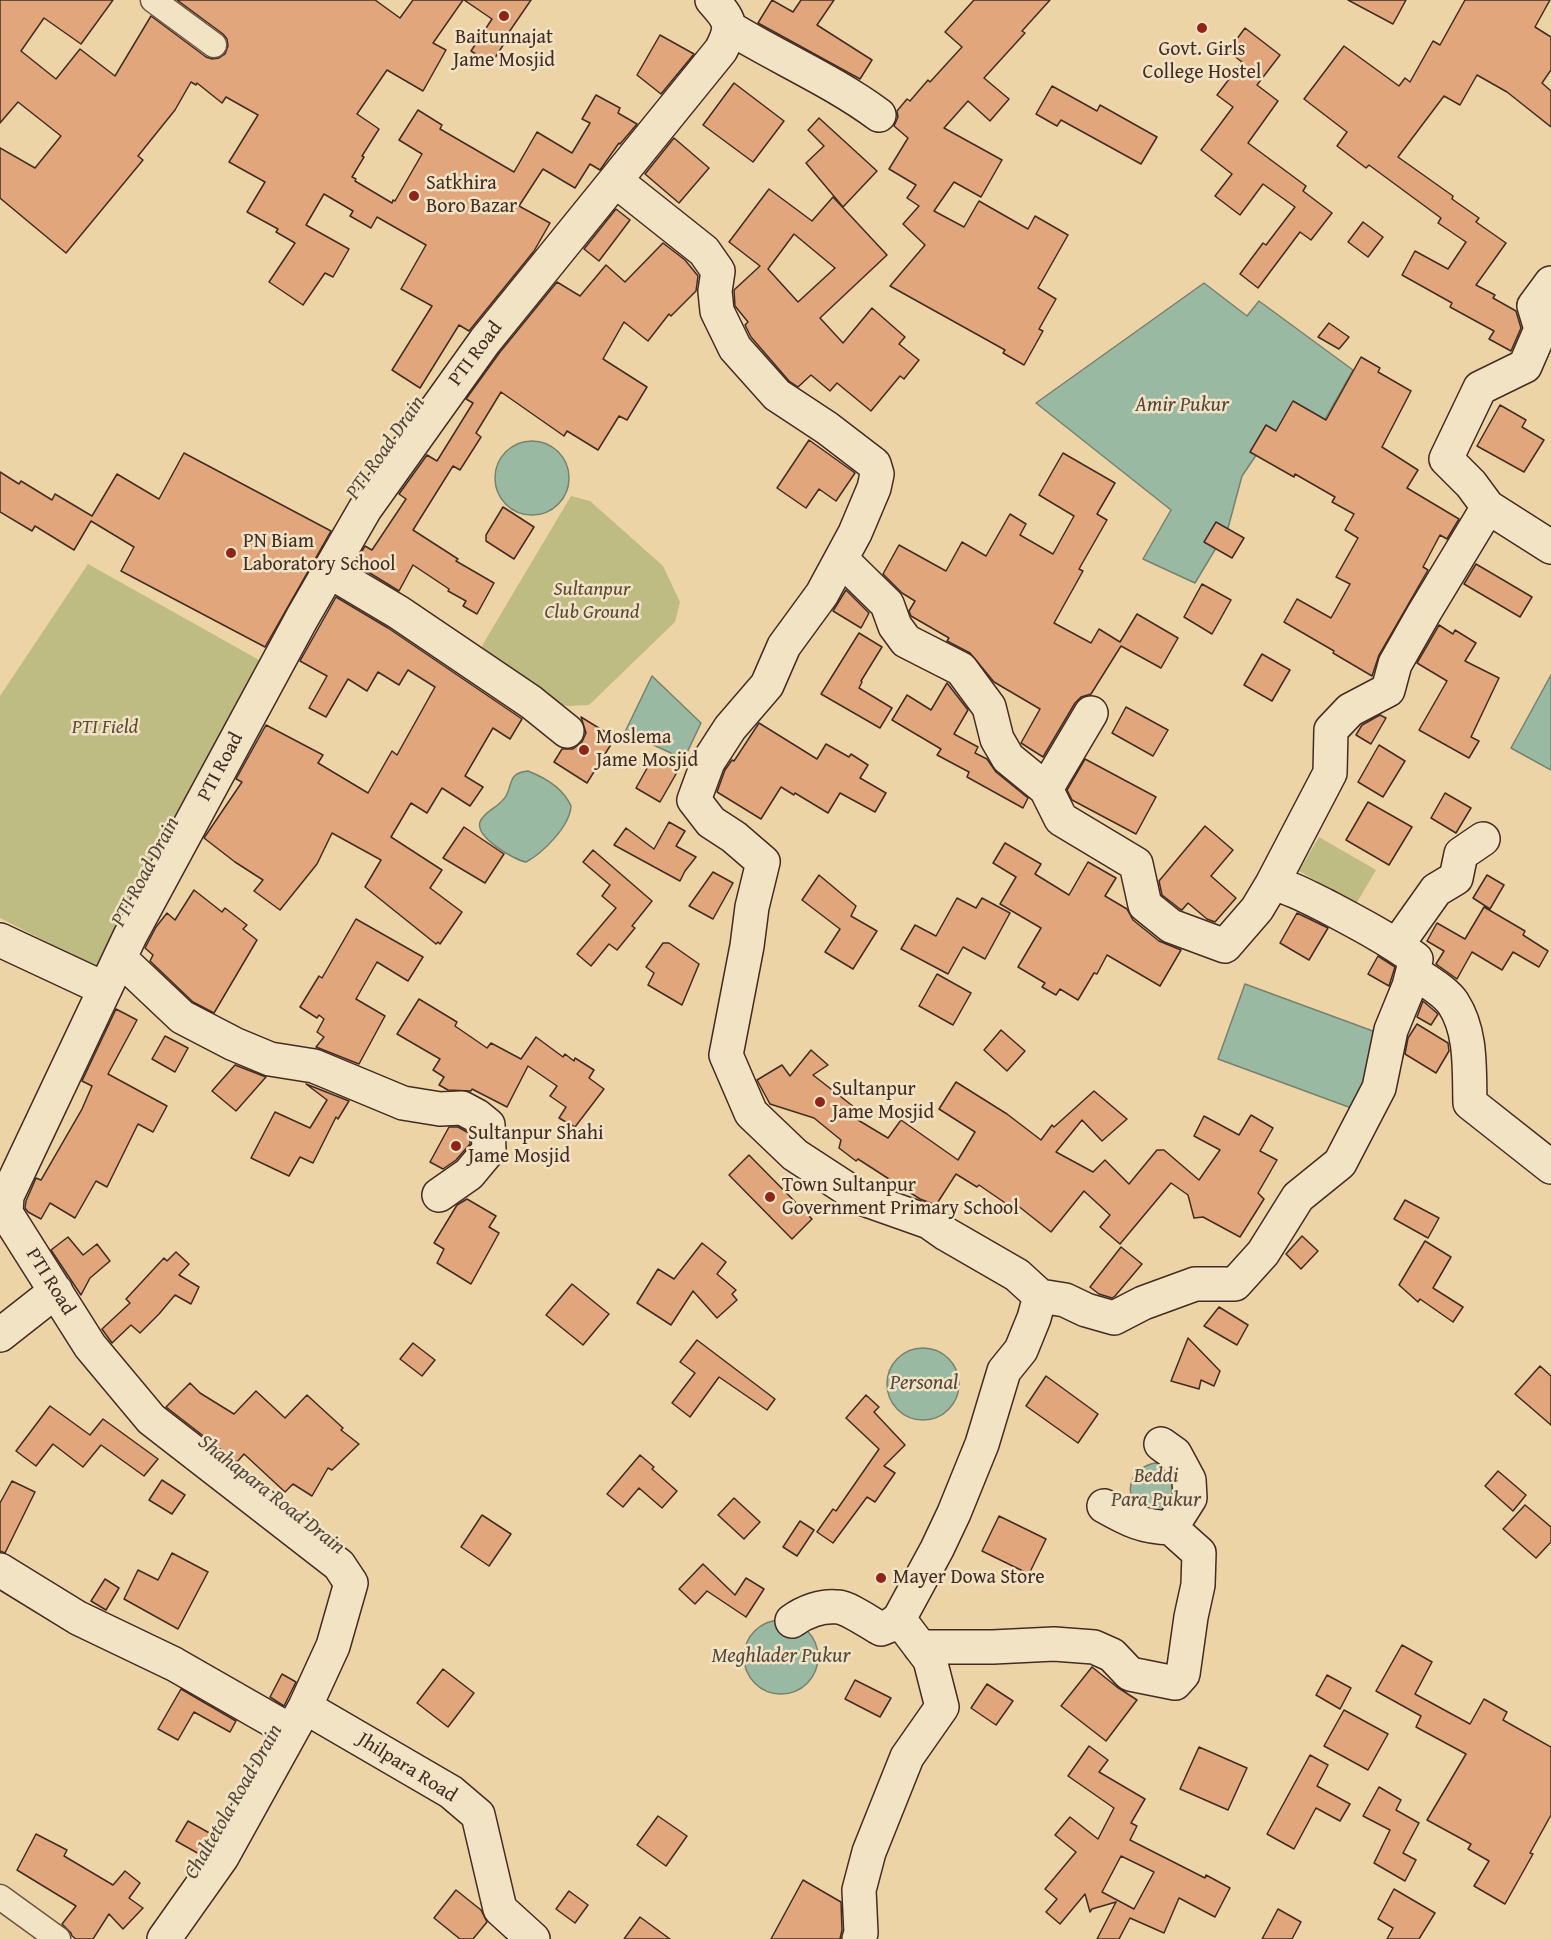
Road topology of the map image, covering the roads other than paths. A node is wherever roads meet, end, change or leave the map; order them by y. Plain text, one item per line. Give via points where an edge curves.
1 (153, 0) edge
2 (712, 0) edge
3 (730, 28) junction
4 (214, 45) dead end
5 (879, 115) dead end
6 (616, 181) junction
7 (1551, 283) edge
8 (1488, 507) junction
9 (1551, 547) edge
10 (841, 559) junction
11 (329, 571) junction
12 (1091, 713) dead end
13 (567, 731) dead end
14 (1046, 789) junction
15 (1483, 839) dead end
16 (1272, 884) junction
17 (0, 940) edge
18 (1405, 958) junction
19 (112, 975) junction
20 (1551, 1167) edge
21 (440, 1195) dead end
22 (56, 1291) junction
23 (1040, 1296) junction
24 (0, 1335) edge
25 (1161, 1444) dead end
26 (1104, 1506) dead end
27 (1171, 1528) junction
28 (0, 1570) edge
29 (899, 1619) junction
30 (792, 1621) dead end
31 (920, 1647) junction
32 (946, 1711) dead end
33 (298, 1719) junction
34 (877, 1856) dead end
35 (0, 1897) edge
36 (58, 1939) edge
37 (164, 1939) edge
38 (533, 1939) edge
39 (859, 1939) edge

1 - 4 street
2 - 3 street
3 - 5 street
3 - 6 street, PTI Road via 714,60
6 - 10 street via 704,251 718,271 717,311 735,348 777,395 874,464 874,488
6 - 11 street, PTI Road via 485,341 365,509
7 - 8 street via 1534,306 1540,329 1525,366 1480,388 1446,459
8 - 9 street
8 - 16 street via 1395,664 1388,690 1350,710 1331,730 1330,773
10 - 14 street via 887,604 906,641 961,669 989,707 997,738 1008,758
10 - 23 street via 822,594 784,646 767,685 730,728 708,762 694,800 711,822 763,862 726,1055 751,1113 795,1155 861,1198 930,1222 1017,1275
11 - 13 street via 398,612
11 - 19 street, PTI Road
12 - 14 street
14 - 16 street via 1061,819 1136,864 1145,905 1172,926 1225,946 1257,909
15 - 18 street via 1461,854 1456,878 1436,890
16 - 18 street via 1298,892
17 - 19 street
18 - 20 street via 1453,1003 1467,1034 1470,1102
18 - 23 street via 1379,1088 1340,1163 1298,1197 1263,1253 1235,1284 1195,1284 1114,1318 1065,1300
19 - 21 street via 128,966 182,1017 270,1059 314,1066 403,1103 462,1108 477,1116 488,1125 489,1150 469,1174
19 - 22 street, PTI Road via 7,1196 6,1213
22 - 24 street
22 - 33 street, PTI Road via 90,1346 151,1419 339,1565 351,1583 333,1646
23 - 29 street via 1021,1350 1004,1371 954,1513
25 - 27 street via 1175,1454 1189,1480 1190,1498
26 - 27 street via 1150,1528
27 - 31 street via 1199,1553 1198,1585 1183,1674 1175,1683 1130,1674 1112,1655 1094,1647
28 - 33 street, Jhilpara Road via 78,1618
29 - 30 street via 881,1629 839,1606 802,1613
29 - 31 street
31 - 39 street via 930,1660 942,1707 908,1757 869,1852 859,1890
32 - 34 street via 914,1759
33 - 37 street, PTI Road via 222,1857
33 - 38 street, Jhilpara Road via 451,1792 477,1815 500,1909
35 - 36 street

